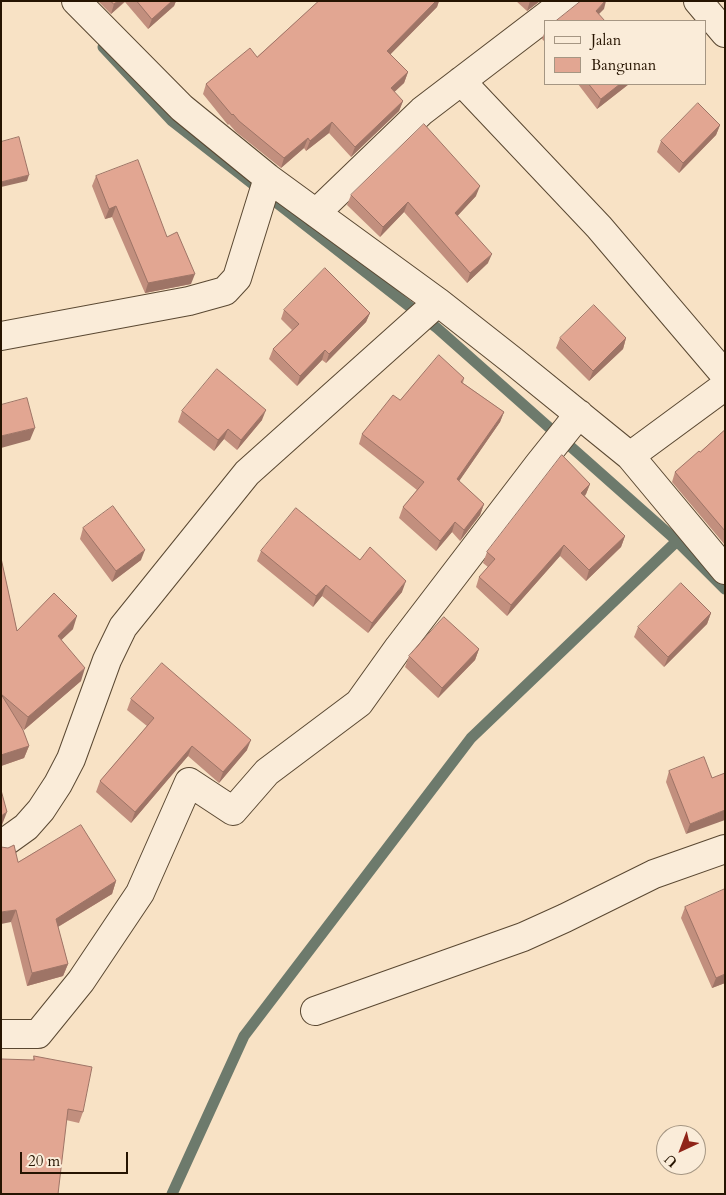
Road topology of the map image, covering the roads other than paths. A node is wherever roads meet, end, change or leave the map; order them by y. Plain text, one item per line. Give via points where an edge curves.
1 (76, 1) edge
2 (566, 1) edge
3 (698, 1) edge
4 (725, 33) edge
5 (461, 81) junction
6 (268, 178) junction
7 (316, 213) junction
8 (438, 302) junction
9 (1, 336) edge
10 (725, 375) edge
11 (725, 386) edge
12 (579, 414) junction
13 (630, 456) junction
14 (725, 570) edge
15 (1, 844) edge
16 (725, 849) edge
17 (314, 1011) dead end
18 (1, 1034) edge

1 - 6 street via 182,108
2 - 5 street
3 - 4 street
5 - 7 street via 422,111
5 - 10 street via 598,227
6 - 7 street
6 - 9 street via 237,278 225,291 189,301
7 - 8 street
8 - 12 street
8 - 15 street via 247,473 123,627 58,784 26,827
11 - 13 street
12 - 13 street
12 - 18 street via 359,703 267,772 233,810 188,782 140,893 81,982 38,1034
13 - 14 street
16 - 17 street via 654,874 523,937

